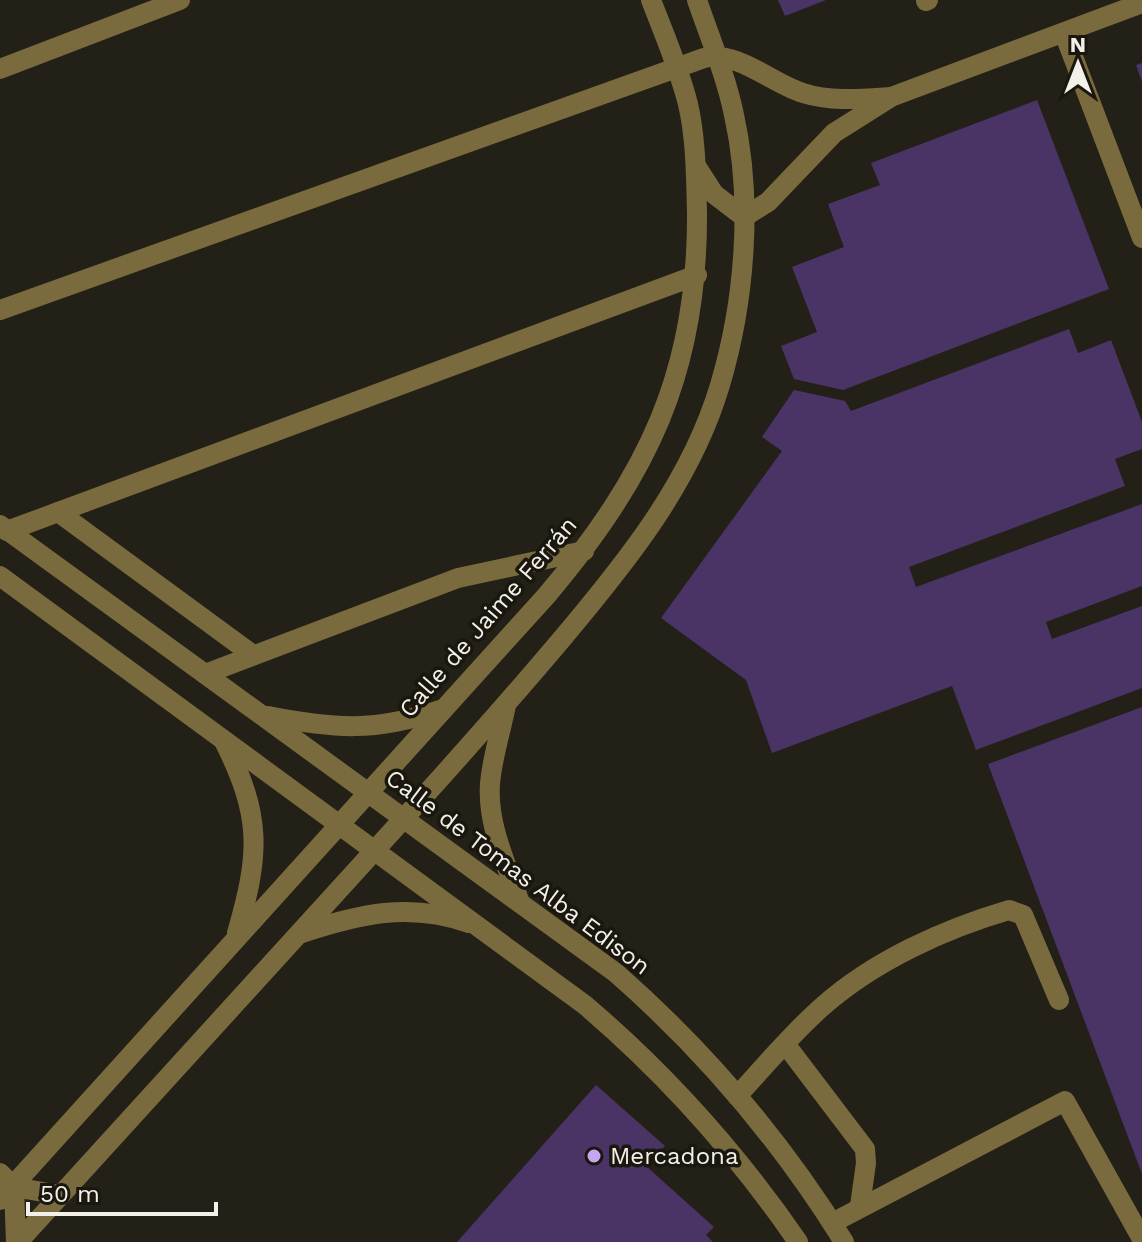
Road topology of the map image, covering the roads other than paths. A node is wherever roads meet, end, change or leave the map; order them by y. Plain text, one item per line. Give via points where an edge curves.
1 (180, 0) edge
2 (651, 0) edge
3 (697, 0) edge
4 (1142, 3) edge
5 (1064, 33) junction
6 (716, 55) junction
7 (676, 67) junction
8 (0, 69) edge
9 (891, 97) junction
10 (696, 166) junction
11 (744, 217) junction
12 (1142, 238) edge
13 (697, 275) junction
14 (0, 310) edge
15 (58, 512) junction
16 (4, 528) edge
17 (584, 551) junction
18 (0, 576) edge
19 (253, 655) junction
20 (205, 674) junction
21 (506, 705) junction
22 (444, 708) junction
23 (260, 714) junction
24 (223, 737) junction
25 (368, 793) junction
26 (404, 818) junction
27 (341, 823) junction
28 (376, 850) junction
29 (520, 903) junction
30 (487, 929) junction
31 (298, 934) junction
32 (235, 939) junction
33 (1059, 1000) dead end
34 (786, 1045) junction
35 (737, 1096) junction
36 (5, 1187) edge
37 (60, 1195) junction
38 (860, 1206) junction
39 (832, 1223) junction
40 (1142, 1239) edge
41 (17, 1242) edge
42 (798, 1242) edge
43 (844, 1242) edge

1 - 8 street
2 - 7 street, Calle de Jaime Ferrán
3 - 6 street
4 - 5 street
5 - 9 street
5 - 12 street
6 - 7 street
6 - 9 street via 813,96
6 - 11 street via 740,148
7 - 10 street, Calle de Jaime Ferrán via 688,106
7 - 14 street
9 - 11 street via 834,133 768,202
10 - 11 street via 714,194
10 - 13 street, Calle de Jaime Ferrán
11 - 21 street via 737,302 720,386 682,474 612,580
13 - 15 street
13 - 17 street, Calle de Jaime Ferrán via 683,354 655,429 626,489
15 - 16 street
15 - 19 street
16 - 20 street, Calle de Tomas Alba Edison
17 - 19 street via 458,578
17 - 22 street, Calle de Jaime Ferrán
18 - 24 street
19 - 20 street
20 - 23 street, Calle de Tomas Alba Edison
21 - 26 street
21 - 29 street via 490,798
22 - 23 street, Calle de Tomas Alba Edison via 403,722 359,728
22 - 25 street, Calle de Jaime Ferrán
23 - 25 street, Calle de Tomas Alba Edison
24 - 27 street
24 - 32 street, Calle de Jaime Ferrán via 245,787 254,830 252,882
25 - 26 street, Calle de Tomas Alba Edison
25 - 27 street, Calle de Jaime Ferrán
26 - 28 street
26 - 29 street, Calle de Tomas Alba Edison
27 - 28 street
27 - 32 street, Calle de Jaime Ferrán
28 - 30 street
28 - 31 street
29 - 35 street, Calle de Tomas Alba Edison via 643,997
30 - 31 street via 438,914 385,910
30 - 42 street via 585,1005 664,1076 710,1126
31 - 37 street
32 - 36 street, Calle de Jaime Ferrán
33 - 34 street via 1023,915 1009,910 871,970 822,1007
34 - 35 street
34 - 38 street via 865,1149
35 - 39 street, Calle de Tomas Alba Edison
36 - 37 street
36 - 41 street
37 - 41 street
38 - 39 street
38 - 40 street via 1065,1101
39 - 43 street, Calle de Tomas Alba Edison

